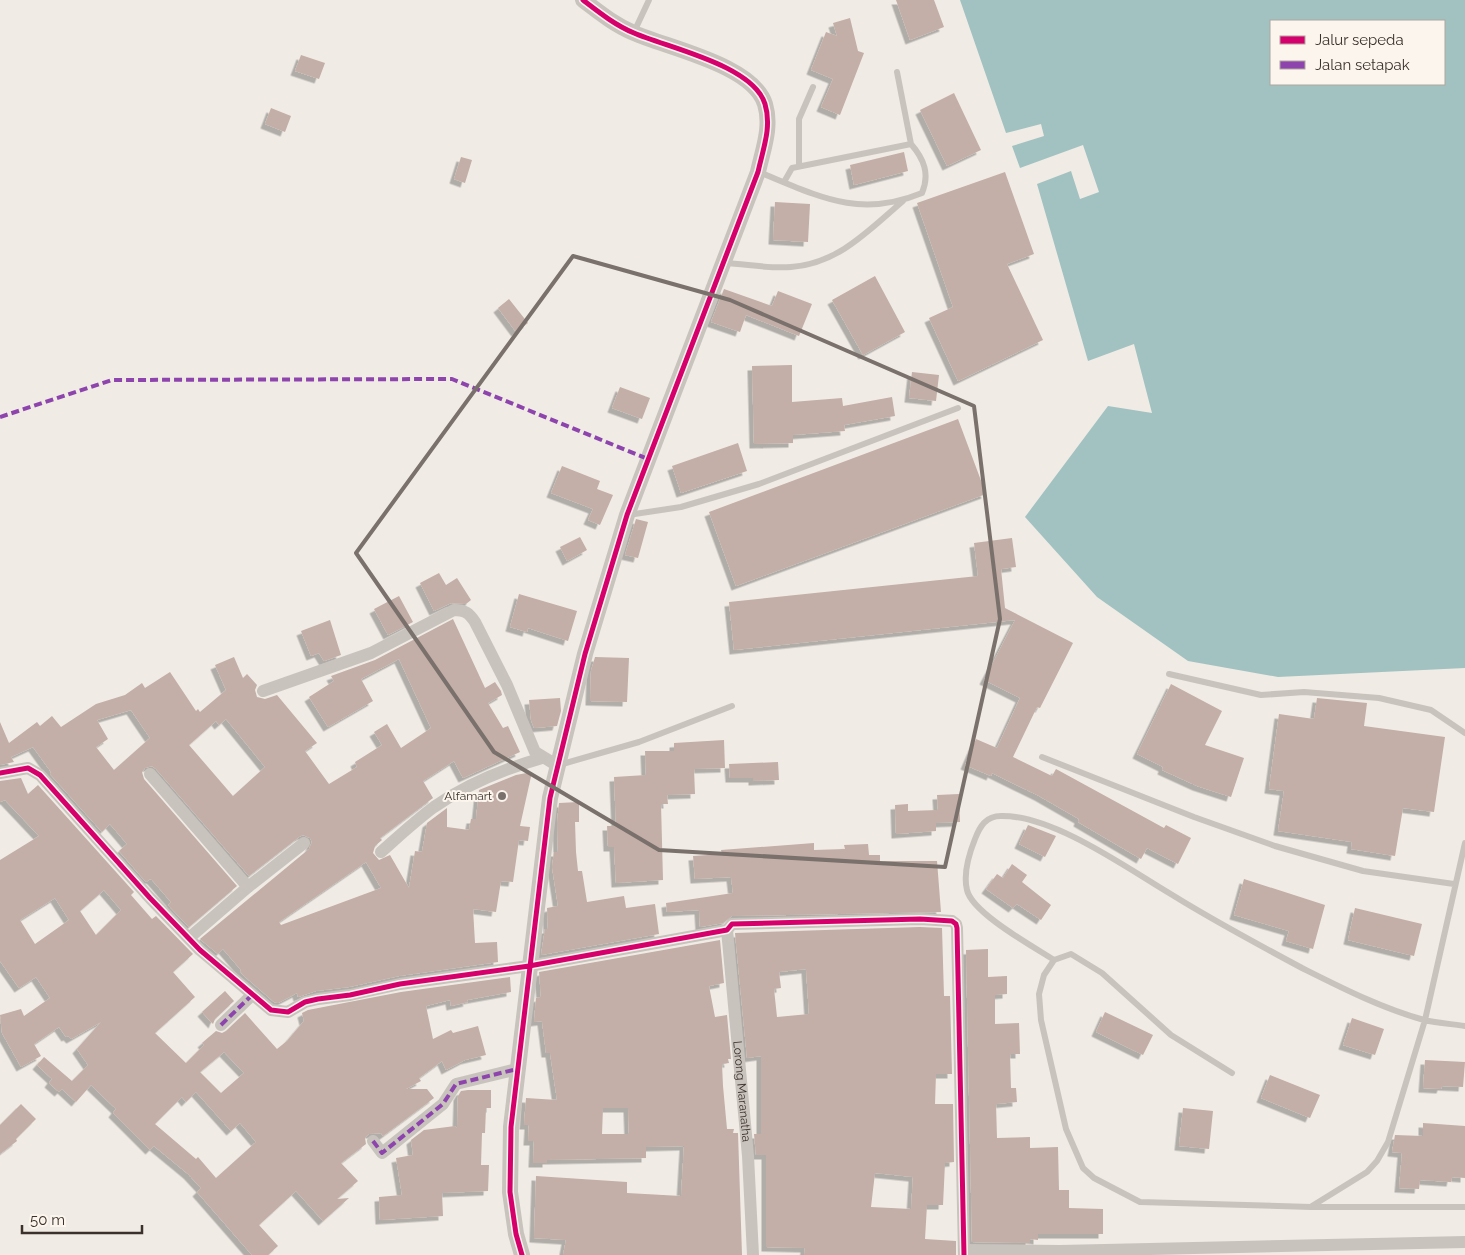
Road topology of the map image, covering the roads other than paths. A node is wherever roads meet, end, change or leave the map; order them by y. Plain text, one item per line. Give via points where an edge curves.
1 (584, 0) edge
2 (649, 0) edge
3 (634, 33) junction
4 (897, 72) dead end
5 (813, 87) dead end
6 (911, 144) junction
7 (799, 166) junction
8 (758, 172) junction
9 (784, 182) junction
10 (903, 201) junction
11 (722, 262) junction
12 (958, 408) dead end
13 (627, 515) junction
14 (1169, 674) dead end
15 (264, 691) dead end
16 (732, 706) dead end
17 (1465, 733) edge
18 (1042, 757) dead end
19 (542, 758) junction
20 (558, 766) junction
21 (0, 772) edge
22 (150, 774) dead end
23 (304, 843) dead end
24 (1465, 843) edge
25 (381, 852) dead end
26 (1454, 884) junction
27 (248, 888) junction
28 (727, 930) junction
29 (189, 938) junction
30 (1054, 960) junction
31 (529, 966) junction
32 (252, 995) junction
33 (1425, 1020) junction
34 (221, 1025) dead end
35 (1465, 1026) edge
36 (517, 1070) junction
37 (1232, 1073) dead end
38 (373, 1141) dead end
39 (1311, 1207) junction
40 (1465, 1207) edge
41 (1465, 1242) edge
42 (964, 1253) edge
43 (522, 1255) edge
44 (753, 1255) edge

1 - 3 street via 608,20
2 - 3 lane
3 - 8 street via 741,76 753,87 764,103 768,129
4 - 6 lane
5 - 7 lane via 799,119
6 - 7 lane
6 - 10 lane via 919,154 927,181 922,193
7 - 9 lane via 792,168
8 - 9 lane
8 - 11 street
9 - 10 lane via 839,203
10 - 11 lane via 846,250 824,260 791,267
11 - 13 street
12 - 13 lane via 759,484 681,506
13 - 20 street via 585,654
14 - 17 lane via 1261,695 1304,692 1379,698 1430,710
15 - 19 street via 372,653 454,610 465,611 479,630 507,685 535,752
16 - 20 lane via 639,742
18 - 26 lane via 1275,846 1363,871
19 - 20 street
19 - 25 street via 472,784 434,808
20 - 31 street via 550,798
21 - 29 street via 28,768 40,775
22 - 27 street
23 - 27 street
24 - 26 lane
26 - 33 lane
27 - 29 street
28 - 31 street
28 - 42 street via 732,924 753,922 920,919 956,924
28 - 44 street, Lorong Maranatha via 748,1156
29 - 32 street
30 - 33 lane via 970,900 967,867 978,832 990,817 1012,816 1039,822 1089,847 1233,932 1340,988 1383,1007
30 - 37 lane via 1071,954 1102,973 1171,1035
30 - 39 lane via 1044,975 1039,994 1041,1020 1066,1129 1083,1168 1109,1188 1140,1202
31 - 32 street via 318,999 288,1012 271,1010
31 - 36 street
32 - 34 street
33 - 35 lane
33 - 39 lane via 1388,1142 1377,1161 1359,1177
36 - 38 street via 456,1084 443,1104 382,1153
36 - 43 street via 511,1127 510,1192
39 - 40 lane
41 - 42 street

